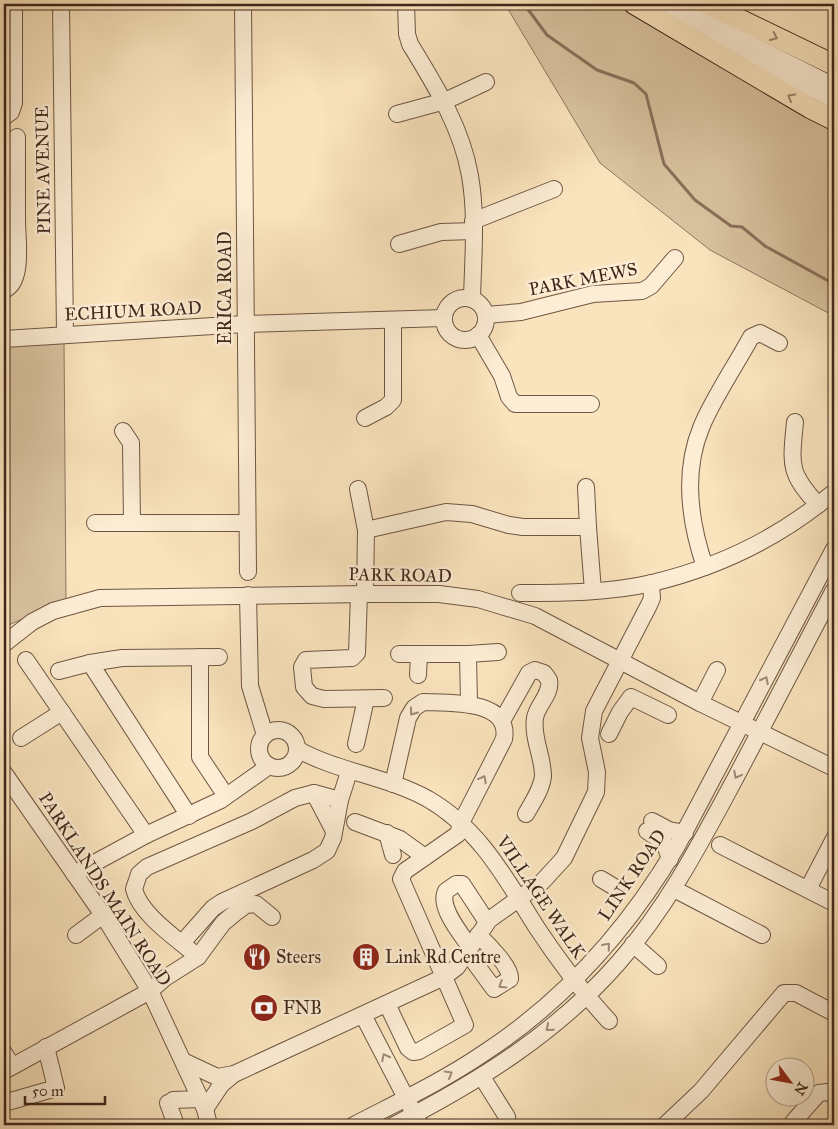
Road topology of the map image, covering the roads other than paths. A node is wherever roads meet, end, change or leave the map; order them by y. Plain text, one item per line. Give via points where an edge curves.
1 (14, 4) edge
2 (61, 4) edge
3 (243, 4) edge
4 (406, 4) edge
5 (634, 4) edge
6 (656, 4) edge
7 (679, 4) edge
8 (708, 4) edge
9 (9, 43) edge
10 (834, 66) edge
11 (486, 82) dead end
12 (834, 86) edge
13 (834, 100) edge
14 (445, 101) junction
15 (397, 114) dead end
16 (4, 117) edge
17 (834, 120) edge
18 (17, 137) dead end
19 (554, 189) dead end
20 (10, 218) edge
21 (474, 226) junction
22 (400, 244) dead end
23 (675, 258) dead end
24 (4, 290) edge
25 (472, 299) junction
26 (486, 315) junction
27 (444, 318) junction
28 (393, 320) junction
29 (245, 324) junction
30 (65, 335) junction
31 (478, 335) junction
32 (4, 339) edge
33 (779, 343) dead end
34 (591, 404) dead end
35 (365, 418) dead end
36 (795, 422) dead end
37 (123, 431) dead end
38 (586, 486) dead end
39 (358, 489) dead end
40 (834, 492) edge
41 (818, 505) junction
42 (247, 523) junction
43 (95, 524) dead end
44 (132, 524) junction
45 (588, 527) junction
46 (366, 530) junction
47 (834, 549) edge
48 (706, 567) junction
49 (248, 572) dead end
50 (651, 583) junction
51 (834, 590) edge
52 (593, 591) junction
53 (520, 593) dead end
54 (362, 594) junction
55 (248, 595) junction
56 (32, 622) junction
57 (4, 632) edge
58 (4, 644) edge
59 (498, 652) dead end
60 (399, 654) dead end
61 (419, 654) junction
62 (468, 654) junction
63 (219, 657) dead end
64 (200, 658) junction
65 (26, 660) dead end
66 (619, 661) junction
67 (90, 663) junction
68 (717, 670) dead end
69 (60, 671) dead end
70 (418, 675) dead end
71 (384, 698) dead end
72 (366, 699) junction
73 (599, 701) junction
74 (700, 703) junction
75 (469, 704) junction
76 (62, 712) junction
77 (620, 712) junction
78 (668, 715) dead end
79 (502, 721) junction
80 (743, 724) junction
81 (270, 732) junction
82 (759, 732) junction
83 (609, 734) dead end
84 (21, 738) dead end
85 (356, 744) dead end
86 (295, 755) junction
87 (265, 762) junction
88 (834, 768) edge
89 (349, 772) junction
90 (4, 773) edge
91 (393, 784) junction
92 (221, 790) junction
93 (314, 793) junction
94 (340, 800) junction
95 (185, 809) junction
96 (526, 814) dead end
97 (355, 822) dead end
98 (461, 823) junction
99 (167, 826) junction
100 (334, 831) junction
101 (685, 832) junction
102 (387, 834) junction
103 (146, 835) junction
104 (834, 839) edge
105 (720, 845) dead end
106 (180, 851) junction
107 (393, 855) dead end
108 (425, 857) junction
109 (670, 859) junction
110 (74, 874) junction
111 (601, 880) dead end
112 (616, 888) dead end
113 (674, 889) junction
114 (808, 889) junction
115 (519, 898) junction
116 (834, 903) edge
117 (103, 915) junction
118 (272, 916) dead end
119 (76, 935) dead end
120 (762, 935) dead end
121 (182, 943) junction
122 (633, 944) junction
123 (198, 957) junction
124 (658, 966) dead end
125 (444, 977) junction
126 (574, 981) junction
127 (150, 991) junction
128 (586, 996) junction
129 (387, 1004) junction
130 (834, 1013) edge
131 (363, 1015) junction
132 (609, 1021) dead end
133 (46, 1047) junction
134 (183, 1061) junction
135 (6, 1063) edge
136 (234, 1074) junction
137 (482, 1077) junction
138 (191, 1080) junction
139 (834, 1095) edge
140 (406, 1098) junction
141 (4, 1103) edge
142 (168, 1103) dead end
143 (205, 1111) edge
144 (417, 1120) edge
145 (794, 1121) dead end
146 (176, 1125) edge
147 (218, 1125) edge
148 (354, 1125) edge
149 (394, 1125) edge
150 (505, 1125) edge
151 (664, 1125) edge

1 - 9 street
2 - 30 street, PINE AVENUE
3 - 29 street, ERICA ROAD
4 - 14 street via 410,44
17 -> 5 main road
6 - 13 street via 712,38
7 - 12 street via 719,28
8 -> 10 main road
9 - 16 street via 14,103 12,112
11 - 14 street
14 - 15 street
14 - 21 street via 470,175
18 - 20 street
19 - 21 street
20 - 24 street via 16,277 12,286
21 - 22 street
21 - 25 street
23 - 26 street, PARK MEWS via 650,286 642,290 593,294 521,312
25 - 26 street via 482,306
25 - 27 street via 466,297 453,301
26 - 31 street via 486,323
27 - 28 street, ECHIUM ROAD
27 - 31 street via 448,331 459,339
28 - 29 street, ECHIUM ROAD
28 - 35 street via 394,396 389,405
29 - 30 street, ECHIUM ROAD
29 - 42 street, ERICA ROAD
30 - 32 street, ECHIUM ROAD
31 - 34 street via 515,404
33 - 48 street via 760,333 751,337 701,427 690,482 694,525
36 - 41 street via 793,469 798,482
37 - 44 street via 131,443
38 - 45 street
39 - 46 street
40 - 41 street
41 - 48 street via 780,531
42 - 44 street
42 - 49 street, ERICA ROAD
43 - 44 street
45 - 46 street via 523,527 472,514 446,512
45 - 52 street
46 - 54 street
80 -> 47 street, LINK ROAD
48 - 50 street
50 - 52 street
50 - 66 street via 652,598
51 - 82 street
52 - 53 street
54 - 55 street, PARK ROAD
54 - 66 street, PARK ROAD via 439,594 494,602 534,616
54 - 72 street via 356,656 311,658 302,667 304,686 312,696 324,700
55 - 56 street, PARK ROAD via 100,598 75,604
55 - 81 street via 250,686
56 - 57 street, PARK ROAD
56 - 58 street, PARK ROAD
59 - 62 street
60 - 61 street
61 - 62 street
61 - 70 street
62 - 75 street
63 - 64 street
64 - 67 street via 122,658
64 - 92 street via 200,753 202,762
65 - 76 street
66 - 73 street
66 - 74 street, PARK ROAD
67 - 69 street
67 - 95 street
68 - 74 street
71 - 72 street
72 - 85 street
73 - 77 street
73 - 115 street via 590,731 597,772 596,792 571,862
74 - 80 street, PARK ROAD
75 - 79 street
75 -> 91 street via 423,702 414,708 408,718
76 - 84 street
76 - 103 street
77 - 78 street via 631,697
77 - 83 street
79 - 96 street via 529,674 535,670 544,673 550,680 550,688 534,723 543,776
98 -> 79 street via 504,739
80 - 82 street, PARK ROAD
80 - 101 street, LINK ROAD
81 - 86 street via 290,734
81 - 87 street via 259,746
82 - 88 street, PARK ROAD
82 -> 113 street
86 - 87 street via 282,768
86 - 89 street, VILLAGE WALK
87 - 92 street via 239,785
89 - 91 street, VILLAGE WALK
89 - 94 street
90 - 110 street, PARKLANDS MAIN ROAD
91 - 98 street, VILLAGE WALK via 428,799
92 - 95 street
93 - 94 street
93 - 100 street
93 - 106 street via 295,798 252,821
94 - 100 street
95 - 99 street
97 - 102 street
98 - 108 street via 458,834
98 - 115 street, VILLAGE WALK via 482,844
99 - 103 street
99 - 106 street
100 - 121 street via 322,856 222,902
101 - 109 street, LINK ROAD
101 - 109 street via 649,826 664,842
102 - 107 street
102 - 108 street
103 - 110 street
104 - 114 street
105 - 114 street
106 - 121 street via 146,867 134,889 153,918
108 - 125 street via 405,871 401,882
126 -> 109 street, LINK ROAD via 632,916
110 - 117 street, PARKLANDS MAIN ROAD
111 - 112 street
113 - 120 street
113 - 122 street
114 - 116 street
115 - 125 street via 476,939 457,967
115 - 126 street, VILLAGE WALK
117 - 119 street
117 - 127 street, PARKLANDS MAIN ROAD
118 - 123 street via 256,904 246,905 223,924
121 - 123 street
122 - 124 street
122 - 128 street
123 - 127 street
125 - 129 street
125 - 129 street via 465,1024 419,1051 413,1052 408,1048
126 - 128 street, VILLAGE WALK
140 -> 126 street, LINK ROAD via 509,1036
127 - 133 street
127 - 134 street, PARKLANDS MAIN ROAD
128 - 132 street, VILLAGE WALK
128 -> 137 street via 537,1039
129 - 131 street
130 - 151 street via 796,994 784,993 701,1091
131 - 136 street
140 -> 131 street
133 - 135 street
133 - 141 street via 56,1088
134 - 136 street via 217,1077
134 - 138 street, PARKLANDS MAIN ROAD
136 - 143 street via 221,1085
137 - 144 street
137 - 150 street via 507,1117
138 - 143 street, PARKLANDS MAIN ROAD
138 - 143 street via 173,1100
139 - 145 street via 819,1093
140 - 144 street
140 - 148 street, LINK ROAD
142 - 146 street
143 - 147 street, PARKLANDS MAIN ROAD
144 - 149 street

